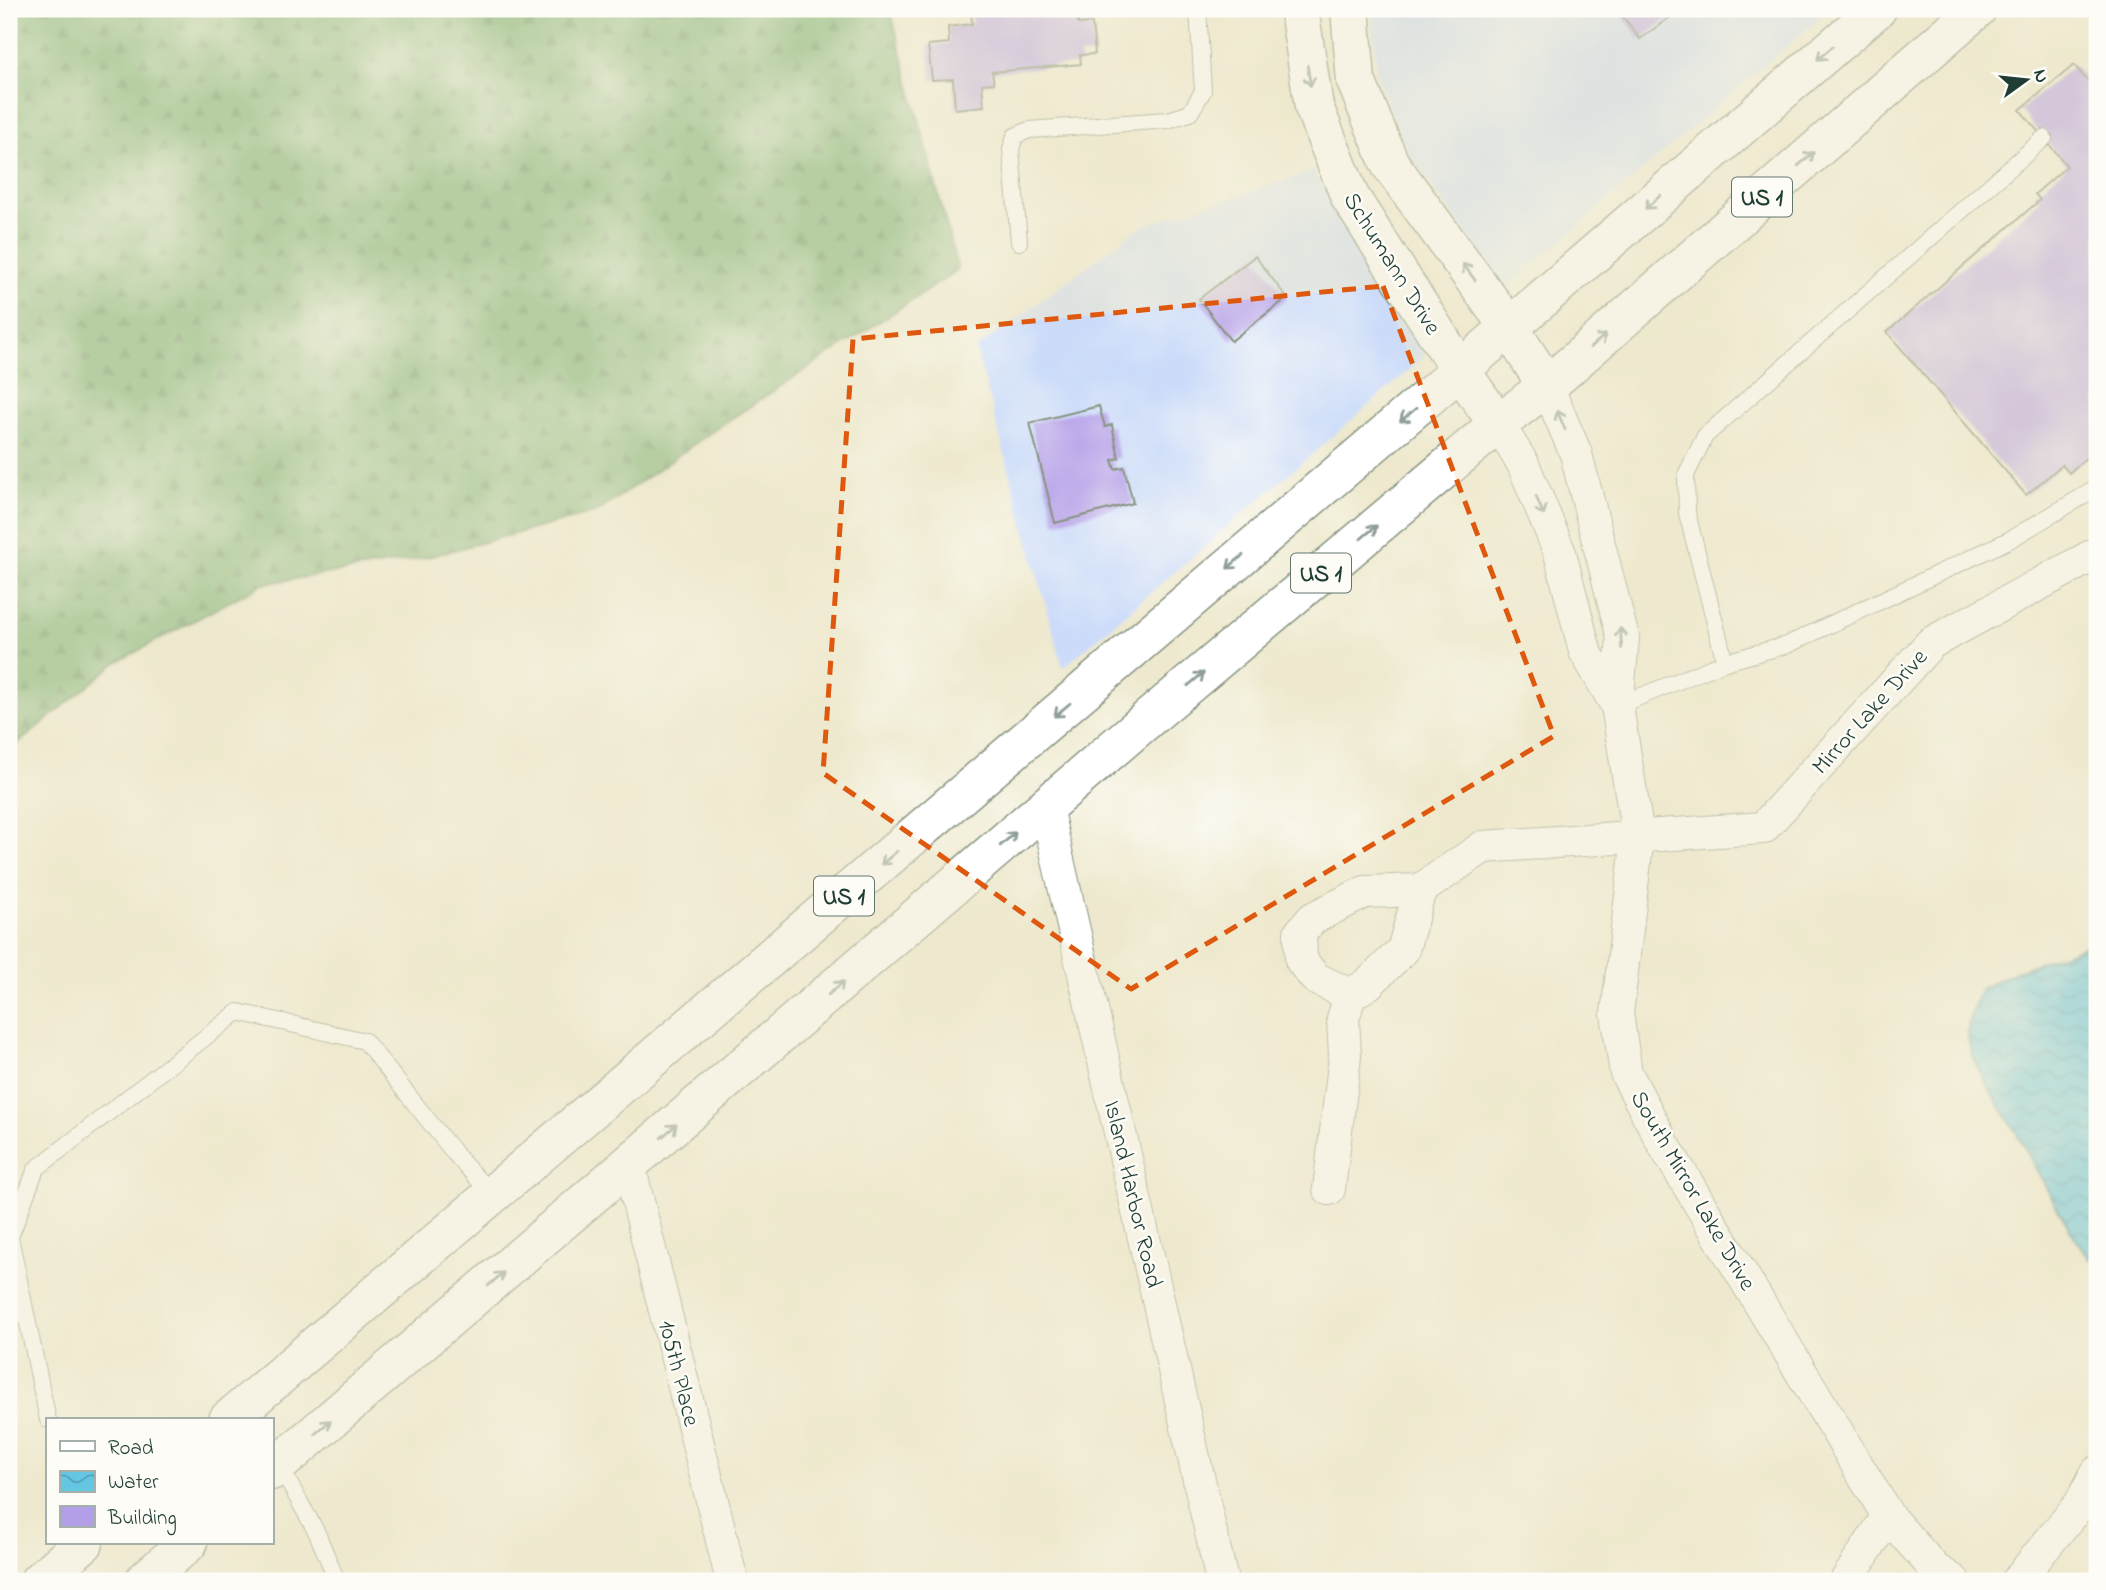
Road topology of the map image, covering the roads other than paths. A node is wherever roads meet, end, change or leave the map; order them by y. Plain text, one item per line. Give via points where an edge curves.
1 (1198, 9) edge
2 (1299, 9) edge
3 (1350, 9) edge
4 (1877, 9) edge
5 (1977, 9) edge
6 (2044, 138) dead end
7 (1020, 242) dead end
8 (1509, 327) junction
9 (1460, 370) junction
10 (1547, 386) junction
11 (1498, 424) junction
12 (2097, 488) edge
13 (2097, 553) edge
14 (1725, 662) junction
15 (1616, 706) junction
16 (1046, 807) junction
17 (1638, 836) junction
18 (1420, 890) junction
19 (1350, 995) junction
20 (629, 1165) junction
21 (1329, 1189) dead end
22 (493, 1196) junction
23 (48, 1418) edge
24 (230, 1418) edge
25 (275, 1468) edge
26 (2097, 1472) edge
27 (1888, 1516) junction
28 (83, 1544) edge
29 (187, 1544) edge
30 (39, 1581) edge
31 (144, 1581) edge
32 (337, 1581) edge
33 (732, 1581) edge
34 (1222, 1581) edge
35 (1846, 1581) edge
36 (1954, 1581) edge
37 (2017, 1581) edge

1 - 7 lane via 1203,91 1190,113 1168,120 1029,130 1015,136 1011,149
2 -> 9 main road, Schumann Drive via 1314,107 1350,197
8 -> 3 main road, Schumann Drive via 1390,164 1356,81
4 -> 8 main road, US 1
10 -> 5 main road, US 1
6 - 14 lane via 1705,436 1686,475 1686,513
8 - 9 main road, US 1
8 - 10 main road, Schumann Drive
9 - 11 main road, Schumann Drive
9 -> 22 main road, US 1
10 - 11 main road, US 1
15 -> 10 street, South Mirror Lake Drive via 1623,638 1576,454
11 -> 15 street, South Mirror Lake Drive via 1523,464 1560,553 1585,652
16 -> 11 main road, US 1
12 - 14 lane via 2009,540 1787,645
13 - 17 street, Mirror Lake Drive via 1931,643 1763,828
14 - 15 lane
15 - 17 street, South Mirror Lake Drive
20 -> 16 main road, US 1
16 - 34 street, Island Harbor Road
17 - 18 street, Mirror Lake Drive via 1483,848
17 - 27 street, South Mirror Lake Drive via 1617,1014 1626,1073 1664,1145
18 - 19 street via 1403,950
18 - 19 street via 1366,892 1313,918 1300,933 1301,960 1315,978
19 - 21 street via 1343,1019 1345,1056
25 -> 20 main road, US 1
20 - 33 street, 105th Place
22 - 23 lane via 365,1041 239,1012 36,1169 10,1237
22 - 24 main road, US 1
25 - 32 lane via 317,1532
26 - 37 street via 2080,1504
27 - 35 street
27 - 36 street, South Mirror Lake Drive via 1935,1569
28 - 30 main road
29 - 31 main road

